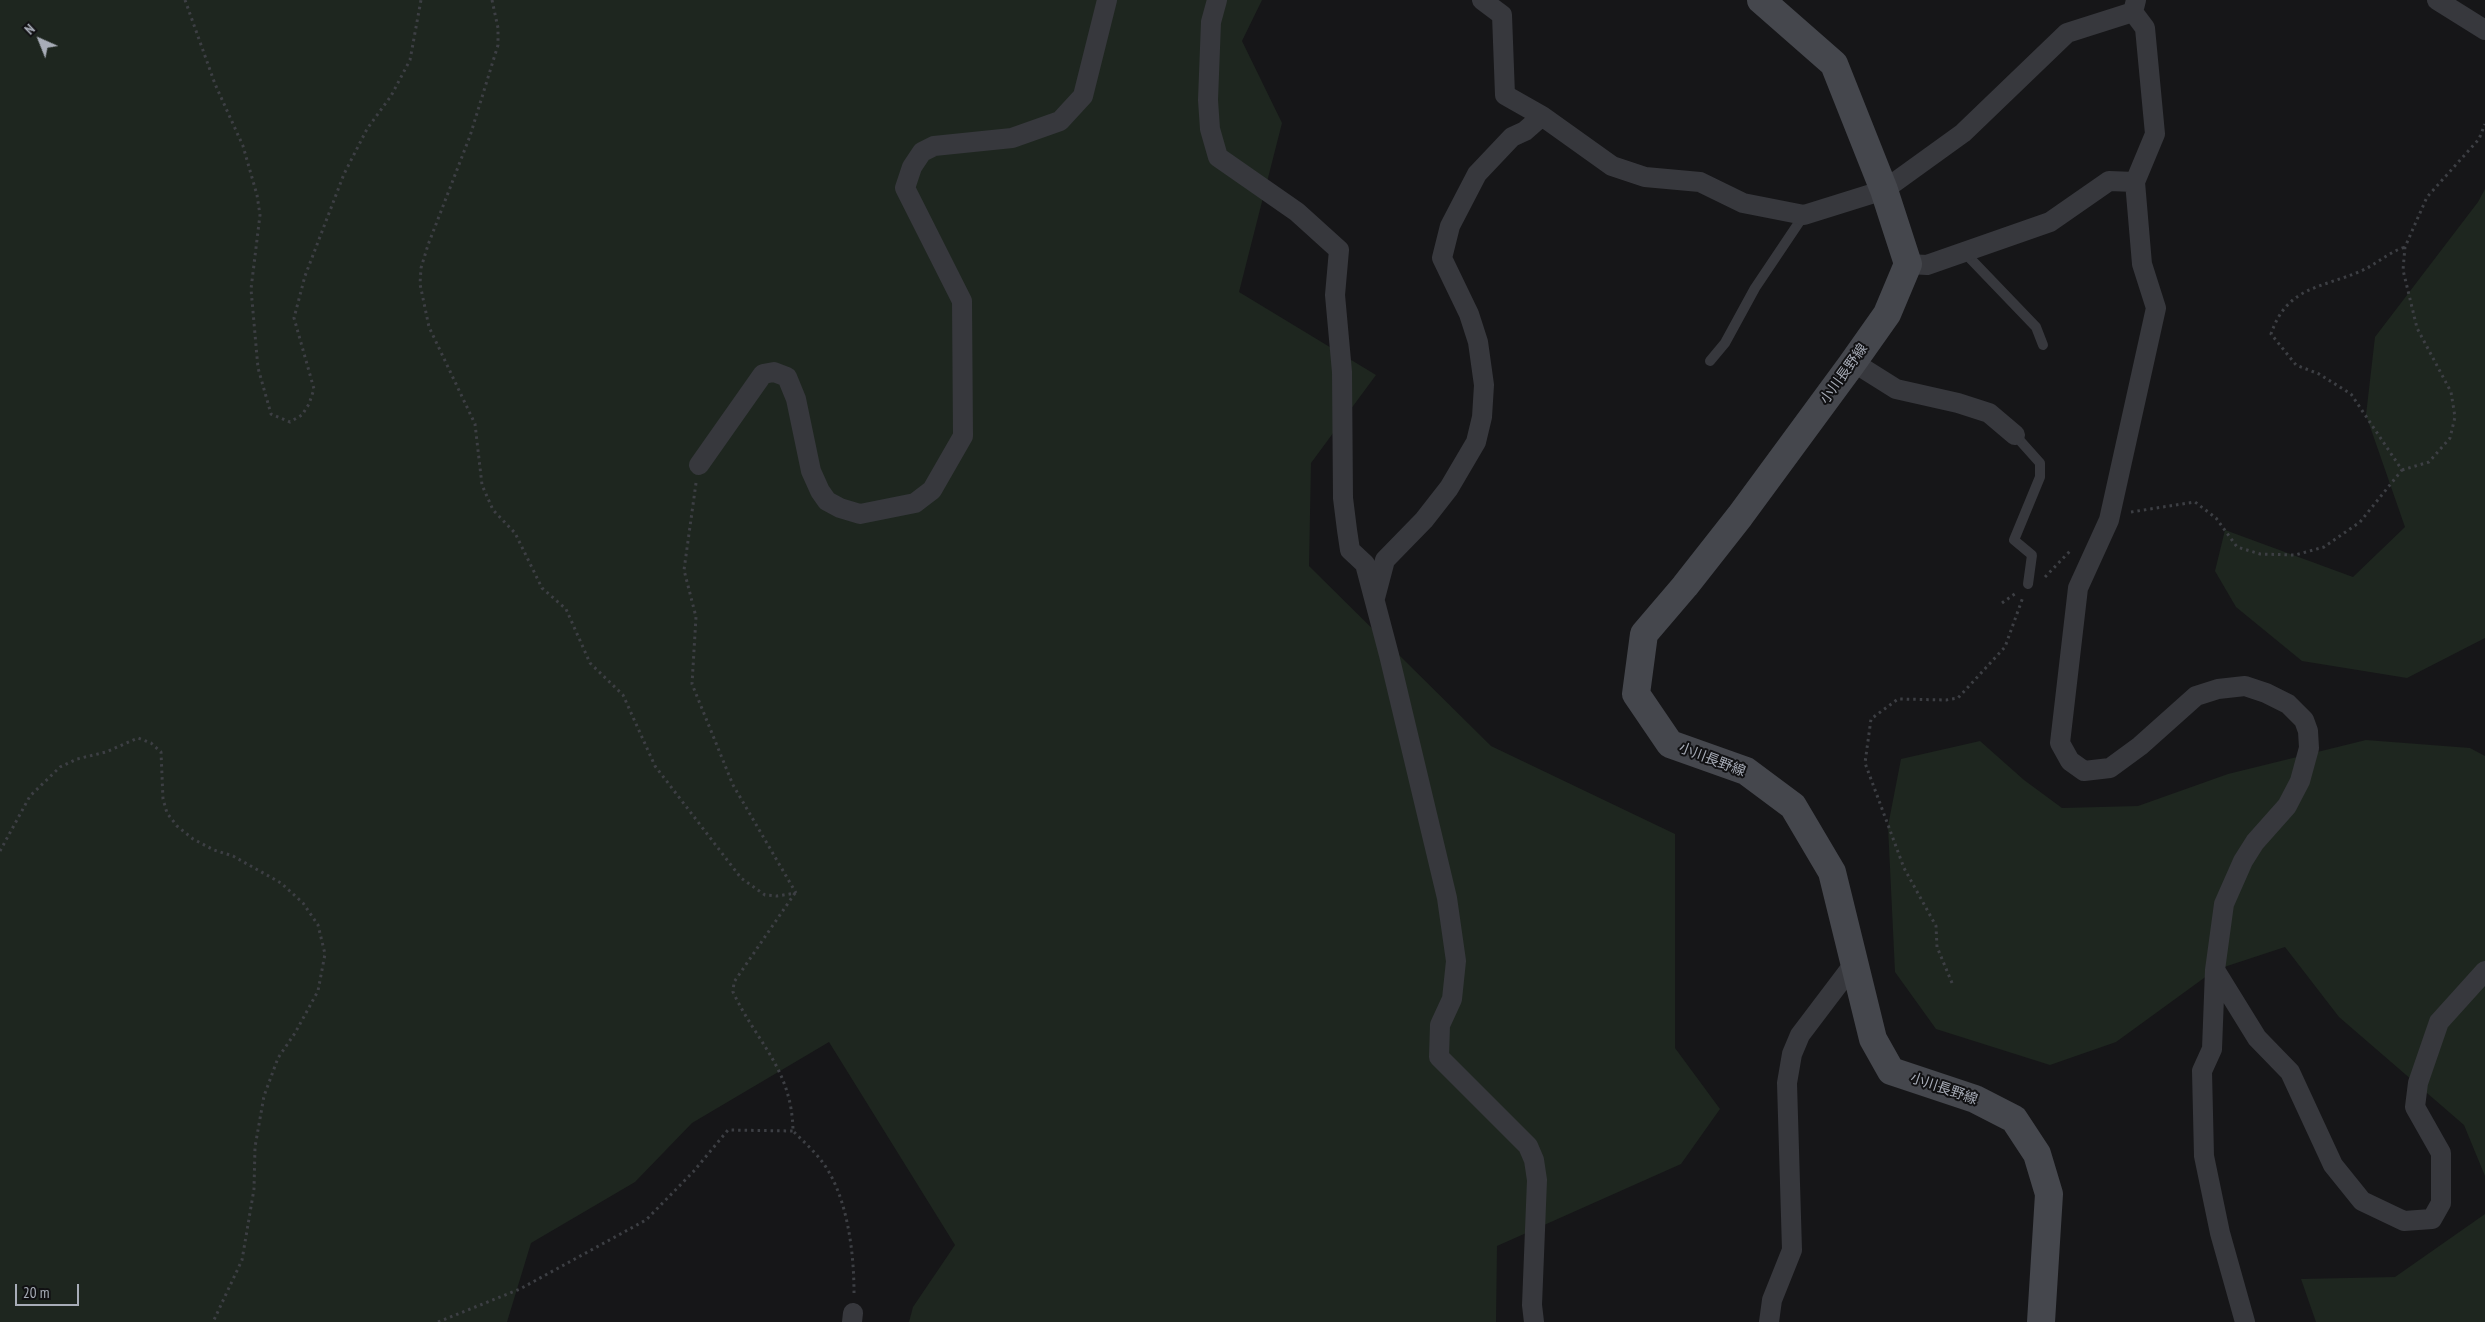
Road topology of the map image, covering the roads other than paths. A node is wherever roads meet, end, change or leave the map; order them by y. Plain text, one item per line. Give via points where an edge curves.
1 (1107, 0) edge
2 (1217, 0) edge
3 (1482, 0) edge
4 (1760, 0) edge
5 (2437, 0) edge
6 (2135, 6) edge
7 (2485, 30) edge
8 (1542, 116) junction
9 (2135, 182) junction
10 (1884, 190) junction
11 (1804, 215) junction
12 (1964, 252) junction
13 (1908, 264) junction
14 (2043, 345) dead end
15 (1710, 361) dead end
16 (1853, 362) junction
17 (2015, 435) joint
18 (699, 465) road end
19 (2028, 584) road end
20 (1374, 598) junction
21 (1853, 965) junction
22 (2215, 970) junction
23 (2485, 971) edge
24 (1534, 1322) edge
25 (1769, 1322) edge
26 (2041, 1322) edge
27 (2245, 1322) edge

1 - 18 street via 1083,96 1060,121 1012,138 934,146 922,152 912,167 905,188 962,300 963,436 932,490 916,503 860,514 827,501 811,471 796,399 787,377 774,372 763,374
2 - 20 street via 1211,22 1208,100 1210,129 1218,157 1298,212 1339,250 1335,295 1342,372 1343,498 1350,550 1364,564
3 - 8 street via 1502,16 1505,96
4 - 10 main road via 1834,64
5 - 7 street
6 - 9 street via 2145,28 2155,134
6 - 10 street via 2067,33 1963,133
8 - 11 street via 1612,166 1645,177 1700,182 1743,203
8 - 20 street via 1525,131 1512,137 1477,174 1450,226 1442,258 1469,314 1478,342 1484,385 1482,417 1476,442 1449,488 1424,520 1385,560
9 - 12 street via 2109,181 2050,222
9 - 22 street via 2142,264 2156,308 2111,514 2078,588 2060,743 2070,761 2084,771 2110,768 2196,696 2245,686 2288,704 2304,720 2309,748 2300,781 2287,806 2243,861 2224,904
10 - 11 street
10 - 13 main road
11 - 15 lane via 1755,288 1726,343
12 - 13 street via 1927,265
12 - 14 lane via 2036,327
13 - 16 main road, 小川長野線 via 1887,314
16 - 17 street via 1896,389 1958,402 1988,413
16 - 21 main road, 小川長野線 via 1740,516 1644,634 1636,694 1670,744 1746,772 1793,806 1832,872
17 - 19 lane via 2040,464 2040,476 2014,540 2032,555
20 - 24 street via 1447,898 1456,961 1452,999 1440,1025 1439,1057 1528,1146 1534,1160 1537,1180
21 - 25 street via 1800,1035 1792,1054 1788,1083 1792,1250 1774,1291
21 - 26 main road, 小川長野線 via 1873,1039 1891,1071 1976,1099 2014,1119 2037,1154 2049,1194
22 - 23 street via 2257,1038 2290,1072 2333,1165 2362,1201 2404,1221 2432,1219 2441,1203 2440,1153 2415,1107 2429,1046 2439,1022
22 - 27 street via 2212,1048 2202,1071 2204,1156 2220,1233

